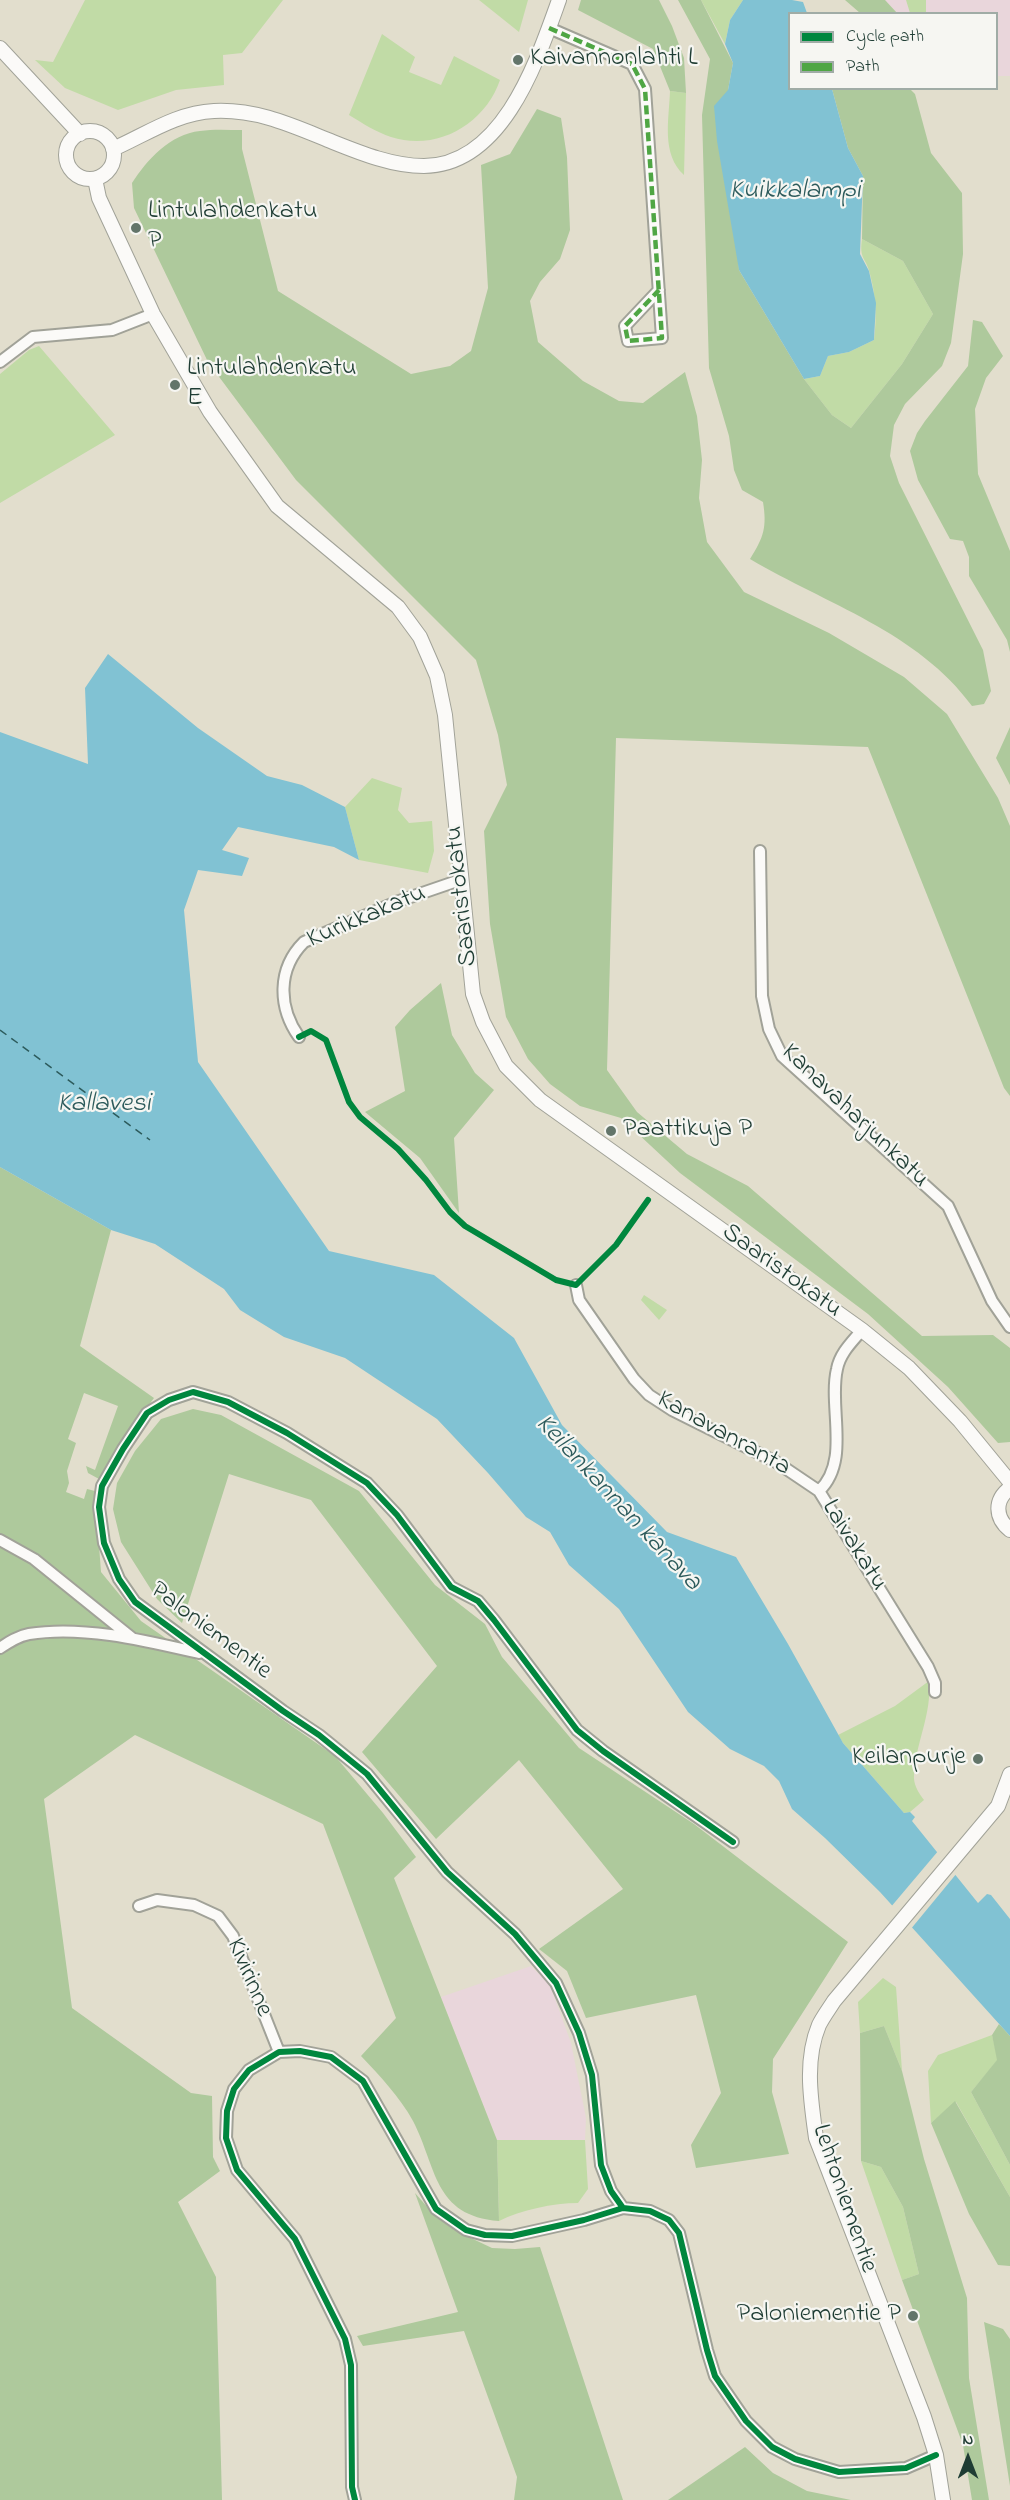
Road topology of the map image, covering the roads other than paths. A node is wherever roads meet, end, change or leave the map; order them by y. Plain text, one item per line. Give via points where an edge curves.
1 (559, 0) edge
2 (549, 28) junction
3 (0, 48) edge
4 (80, 134) junction
5 (113, 148) junction
6 (95, 179) junction
7 (659, 290) junction
8 (153, 314) junction
9 (0, 362) edge
10 (760, 851) dead end
11 (460, 880) junction
12 (299, 1037) dead end
13 (576, 1285) dead end
14 (1010, 1327) edge
15 (862, 1330) junction
16 (1010, 1482) edge
17 (1010, 1488) edge
18 (819, 1491) junction
19 (1010, 1530) edge
20 (0, 1540) edge
21 (133, 1638) junction
22 (0, 1648) edge
23 (203, 1653) junction
24 (935, 1692) dead end
25 (1010, 1774) edge
26 (733, 1842) dead end
27 (139, 1906) dead end
28 (279, 2052) junction
29 (623, 2208) junction
30 (936, 2455) junction
31 (355, 2500) edge
32 (943, 2500) edge

1 - 2 main road
2 - 5 main road via 506,118 472,151 449,161 425,166 388,162 266,116 216,111 166,122
2 - 7 street via 632,64 641,79 645,89
3 - 4 main road
4 - 5 main road via 100,134
4 - 6 main road via 69,144 66,159 74,173
5 - 6 main road via 108,171
6 - 8 main road, Saaristokatu via 99,198
7 - 7 street via 662,338 628,341 625,326
8 - 9 street via 112,330 33,336
8 - 11 main road, Saaristokatu via 210,412 277,506 398,607 420,637 437,676 445,715
10 - 14 street, Kanavaharjunkatu via 762,996 769,1029 782,1056 948,1206 993,1301
11 - 12 street, Kurikkakatu via 399,901 304,942 292,954 285,971 284,1001 289,1023
11 - 15 main road, Saaristokatu via 473,994 506,1066 540,1100
13 - 18 street, Kanavanranta via 579,1300 649,1395 776,1461
15 - 16 main road, Saaristokatu via 909,1368 960,1421
15 - 18 street, Laivakatu via 842,1354 836,1371 835,1466 829,1482
17 - 19 main road via 998,1508 1001,1521
18 - 24 street, Laivakatu via 928,1667
20 - 21 street via 34,1559
21 - 22 street via 60,1632 16,1638
21 - 23 street
23 - 26 street, Paloniementie via 135,1602 119,1579 104,1543 99,1507 102,1486 111,1468 147,1413 194,1392 228,1402 287,1433 367,1483 397,1515 451,1587 478,1602 494,1620 577,1730
23 - 29 street, Paloniementie via 367,1774 447,1872 515,1934 556,1983 579,2033 592,2075 601,2165
25 - 30 main road, Lehtoniementie via 998,1806 834,2001 819,2025 811,2056 810,2095 816,2138
27 - 28 street, Kivirinne via 157,1900 194,1905 218,1916 233,1936
28 - 29 street via 300,2051 331,2057 363,2081 436,2209 466,2230 512,2236
28 - 31 street via 249,2070 234,2089 227,2111 226,2138 237,2170 295,2239 345,2339 351,2365
29 - 30 street via 650,2211 669,2220 679,2233 715,2376 746,2421 772,2447 795,2459 839,2472 906,2468
30 - 32 main road, Lehtoniementie

